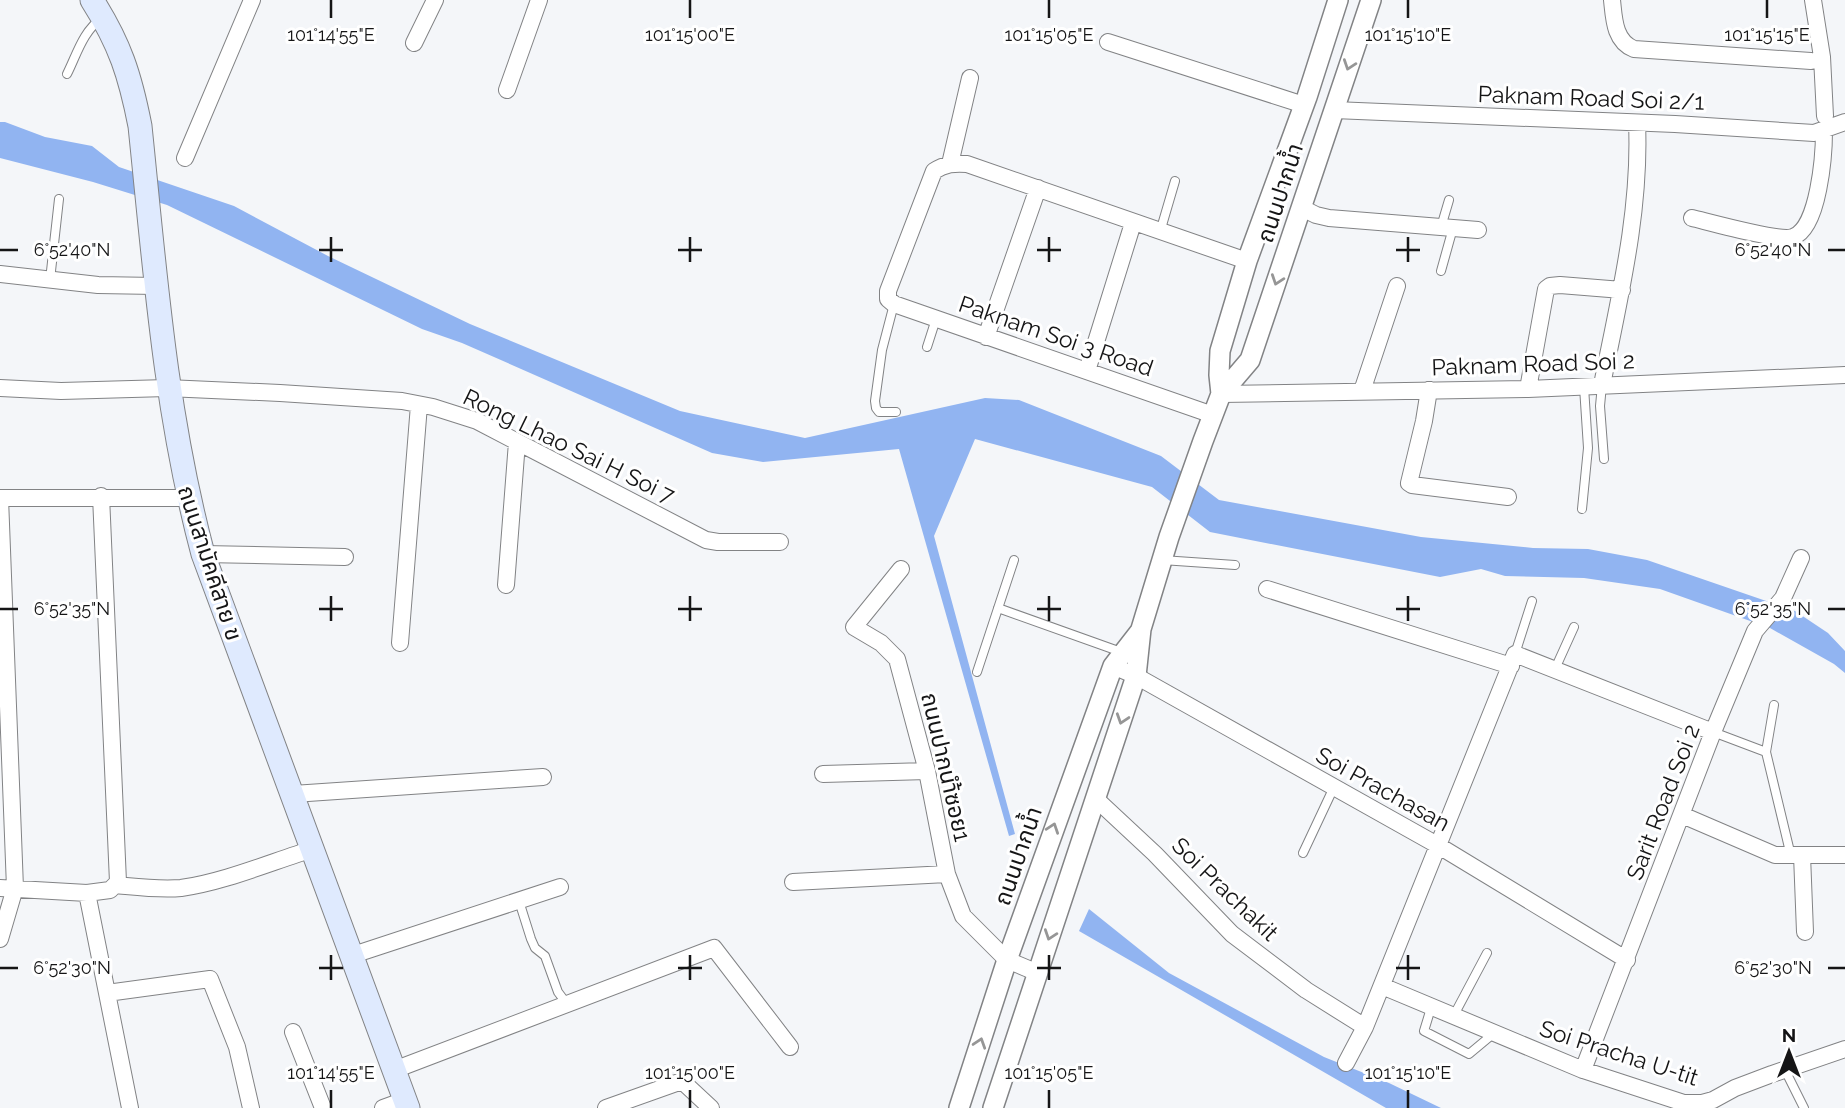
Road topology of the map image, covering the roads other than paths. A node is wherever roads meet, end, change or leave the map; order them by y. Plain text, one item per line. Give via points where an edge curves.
1 (252, 0) edge
2 (435, 0) edge
3 (539, 0) edge
4 (1338, 0) edge
5 (1371, 0) edge
6 (1612, 0) edge
7 (1813, 0) edge
8 (98, 9) edge
9 (1108, 42) dead end
10 (414, 43) dead end
11 (1811, 61) dead end
12 (67, 74) dead end
13 (970, 78) dead end
14 (507, 90) dead end
15 (1304, 105) junction
16 (1334, 110) junction
17 (1845, 121) edge
18 (1637, 122) junction
19 (1825, 124) junction
20 (185, 158) dead end
21 (950, 164) junction
22 (1175, 181) dead end
23 (1038, 188) junction
24 (59, 199) dead end
25 (1449, 200) dead end
26 (1302, 208) junction
27 (1692, 218) dead end
28 (1133, 223) junction
29 (1447, 228) junction
30 (1478, 230) dead end
31 (1160, 232) junction
32 (1247, 261) junction
33 (1441, 271) dead end
34 (0, 274) edge
35 (50, 280) junction
36 (156, 286) junction
37 (1396, 286) dead end
38 (1622, 290) junction
39 (891, 300) junction
40 (936, 319) junction
41 (986, 337) junction
42 (927, 347) dead end
43 (1087, 371) junction
44 (1845, 375) edge
45 (1584, 386) junction
46 (1602, 386) junction
47 (0, 388) edge
48 (167, 388) junction
49 (1528, 389) junction
50 (1429, 390) junction
51 (1362, 391) junction
52 (1221, 394) junction
53 (419, 405) junction
54 (896, 412) dead end
55 (1213, 415) junction
56 (517, 442) junction
57 (1604, 459) dead end
58 (101, 496) junction
59 (1508, 497) dead end
60 (0, 498) edge
61 (188, 498) junction
62 (1582, 509) dead end
63 (779, 542) dead end
64 (203, 554) junction
65 (345, 557) dead end
66 (1801, 558) dead end
67 (1014, 560) dead end
68 (1162, 560) junction
69 (1235, 565) dead end
70 (901, 569) dead end
71 (506, 585) dead end
72 (1267, 589) dead end
73 (1532, 601) dead end
74 (998, 608) junction
75 (1574, 627) dead end
76 (400, 643) dead end
77 (1513, 660) junction
78 (1127, 663) junction
79 (1555, 669) junction
80 (977, 672) dead end
81 (1774, 705) dead end
82 (1713, 732) junction
83 (1766, 752) junction
84 (927, 771) junction
85 (823, 774) dead end
86 (543, 777) dead end
87 (1334, 787) junction
88 (293, 794) junction
89 (1096, 799) junction
90 (1682, 816) junction
91 (1439, 846) junction
92 (313, 849) junction
93 (1303, 853) dead end
94 (1796, 855) junction
95 (1845, 855) edge
96 (947, 874) junction
97 (793, 882) dead end
98 (116, 885) junction
99 (560, 887) dead end
100 (8, 888) edge
101 (86, 893) junction
102 (519, 900) junction
103 (1805, 932) dead end
104 (0, 939) edge
105 (1487, 953) dead end
106 (353, 955) junction
107 (1007, 960) junction
108 (1627, 960) junction
109 (1038, 973) junction
110 (1382, 986) junction
111 (107, 993) junction
112 (567, 1004) junction
113 (1431, 1008) junction
114 (1453, 1017) junction
115 (1365, 1027) junction
116 (293, 1032) dead end
117 (1493, 1034) junction
118 (790, 1047) dead end
119 (1845, 1049) edge
120 (1346, 1063) dead end
121 (394, 1070) junction
122 (1583, 1070) junction
123 (1785, 1070) junction
124 (407, 1104) edge
125 (630, 1104) edge
126 (1702, 1106) edge
127 (130, 1108) edge
128 (251, 1108) edge
129 (323, 1108) edge
130 (383, 1108) edge
131 (606, 1108) edge
132 (711, 1108) edge
133 (959, 1108) edge
134 (993, 1108) edge
135 (1804, 1108) edge

1 - 20 street
2 - 10 street
3 - 14 street
4 - 15 street, ถนนปากน้ำ
5 -> 16 street, ถนนปากน้ำ
6 - 11 street via 1620,37 1634,49
7 - 19 street
8 - 12 lane
8 - 36 main road, ถนนสามัคคีสาย ข via 117,41 132,87
9 - 15 street
13 - 21 street
15 - 32 street, ถนนปากน้ำ
16 - 18 street, Paknam Road Soi 2/1
16 - 26 street, ถนนปากน้ำ
17 - 19 street, Paknam Road Soi 2/1
18 - 19 street, Paknam Road Soi 2/1 via 1814,133
18 - 38 street via 1633,208
19 - 27 street via 1818,192 1794,237
21 - 23 street via 967,164
21 - 39 street via 933,171
22 - 31 lane
23 - 28 street
23 - 41 street
24 - 35 lane
25 - 29 lane
26 - 29 street via 1329,218
26 -> 52 street, ถนนปากน้ำ via 1250,360
28 - 31 street
28 - 43 street
29 - 30 street
29 - 33 lane
31 - 32 street
32 - 52 street, ถนนปากน้ำ via 1220,351
34 - 35 street
35 - 36 street
36 - 48 main road, ถนนสามัคคีสาย ข
37 - 51 street
38 - 46 street
38 - 49 street via 1560,285 1546,289
39 - 40 street, Paknam Soi 3 Road
39 - 54 lane via 875,401 879,412
40 - 41 street, Paknam Soi 3 Road
40 - 42 lane
41 - 43 street, Paknam Soi 3 Road
43 - 55 street, Paknam Soi 3 Road
44 - 46 street, Paknam Road Soi 2
45 - 46 street, Paknam Road Soi 2
45 - 49 street, Paknam Road Soi 2
45 - 62 lane via 1588,448
46 - 57 lane
47 - 48 street, Rong Lhao Sai H Soi 7
48 - 53 street, Rong Lhao Sai H Soi 7
48 - 61 main road, ถนนสามัคคีสาย ข
49 - 50 street, Paknam Road Soi 2
50 - 51 street, Paknam Road Soi 2
50 - 59 street via 1409,483
51 - 52 street, Paknam Road Soi 2
52 - 55 street, ถนนปากน้ำ
53 - 56 street, Rong Lhao Sai H Soi 7 via 451,411
53 - 76 street
55 - 68 street, ถนนปากน้ำ
56 - 63 street, Rong Lhao Sai H Soi 7 via 706,540
56 - 71 street
58 - 60 street
58 - 61 street
58 - 98 street
60 - 100 street
61 - 64 main road, ถนนสามัคคีสาย ข
64 - 65 street
64 - 88 main road, ถนนสามัคคีสาย ข
66 - 82 street, Sarit Road Soi 2 via 1783,598 1755,631
67 - 74 lane
68 - 69 lane
68 - 78 street, ถนนปากน้ำ
70 - 84 street, ถนนปากนำ้ซอย1 via 855,627 897,659
72 - 77 street
73 - 77 lane
74 - 78 lane
74 - 80 lane
75 - 79 lane
77 - 79 street
77 - 91 street
78 - 87 street, Soi Prachasan
78 -> 89 street, ถนนปากน้ำ
107 -> 78 street, ถนนปากน้ำ
79 - 82 street
81 - 83 lane
82 - 83 lane
82 - 90 street, Sarit Road Soi 2
83 - 94 lane
84 - 85 street
84 - 96 street, ถนนปากนำ้ซอย1
86 - 88 street
87 - 91 street, Soi Prachasan
87 - 93 lane
88 - 92 main road, ถนนสามัคคีสาย ข
89 -> 109 street, ถนนปากน้ำ
89 - 115 street, Soi Prachakit via 1233,934 1306,990
90 - 94 street via 1775,855
90 - 108 street, Sarit Road Soi 2
91 - 108 street, Soi Prachasan
91 - 110 street
92 - 98 street via 181,888
92 - 106 main road, ถนนสามัคคีสาย ข
94 - 95 street
94 - 103 street
96 - 97 street
96 - 107 street, ถนนปากนำ้ซอย1 via 964,916
98 - 101 street
99 - 102 street
100 - 101 street
100 - 104 street
101 - 111 street
102 - 106 street
102 - 112 lane via 535,948 545,956
105 - 114 lane
106 - 121 main road, ถนนสามัคคีสาย ข
107 - 109 street, ถนนปากนำ้ซอย1
133 -> 107 street, ถนนปากน้ำ
108 - 122 street, Sarit Road Soi 2
109 - 134 street, ถนนปากน้ำ
110 - 113 street, Soi Pracha U-tit
110 - 115 street
111 - 127 street
111 - 128 street via 210,979 237,1047
112 - 118 street via 714,948
112 - 121 street
113 - 114 street, Soi Pracha U-tit
113 - 117 lane via 1424,1031 1469,1054
114 - 117 street, Soi Pracha U-tit
115 - 120 street
116 - 129 street
117 - 122 street, Soi Pracha U-tit
119 - 123 street, Soi Pracha U-tit
121 - 124 main road, ถนนสามัคคีสาย ข
122 - 126 street, Soi Pracha U-tit
123 - 126 street, Soi Pracha U-tit
123 - 135 lane
124 - 130 street
125 - 131 street
125 - 132 street via 682,1081

